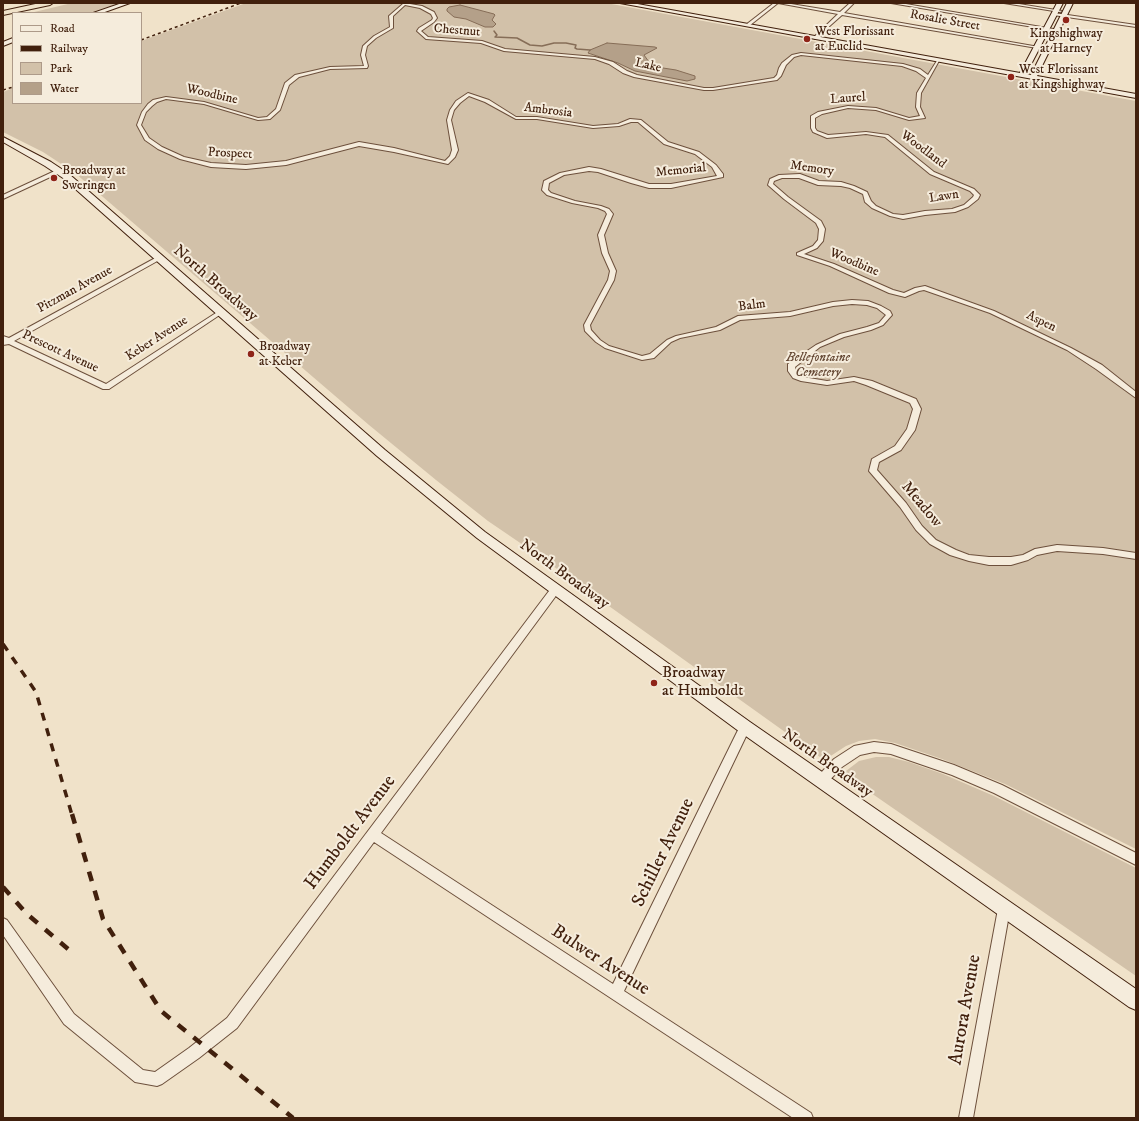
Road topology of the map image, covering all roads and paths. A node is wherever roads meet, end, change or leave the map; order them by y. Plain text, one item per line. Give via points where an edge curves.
1 (35, 3) edge
2 (127, 3) edge
3 (623, 3) edge
4 (777, 3) edge
5 (852, 3) edge
6 (893, 3) edge
7 (1006, 3) edge
8 (1060, 3) edge
9 (1070, 3) edge
10 (54, 4) edge
11 (3, 10) edge
12 (15, 12) edge
13 (99, 12) edge
14 (1055, 12) junction
15 (3, 13) edge
16 (841, 14) junction
17 (1065, 14) junction
18 (748, 25) junction
19 (1136, 26) edge
20 (1047, 28) junction
21 (1057, 30) junction
22 (815, 38) junction
23 (1037, 47) junction
24 (504, 50) joint
25 (938, 60) junction
26 (1022, 75) junction
27 (928, 76) junction
28 (1033, 77) junction
29 (1136, 96) edge
30 (155, 101) joint
31 (263, 120) joint
32 (883, 135) joint
33 (4, 141) edge
34 (359, 144) joint
35 (60, 171) junction
36 (720, 177) joint
37 (972, 190) joint
38 (3, 196) edge
39 (609, 213) joint
40 (903, 217) joint
41 (799, 254) joint
42 (159, 258) junction
43 (925, 288) joint
44 (221, 312) junction
45 (5, 341) edge
46 (842, 382) joint
47 (106, 387) joint
48 (1136, 396) edge
49 (1136, 556) edge
50 (556, 590) junction
51 (745, 727) junction
52 (821, 781) junction
53 (373, 835) junction
54 (1136, 859) edge
55 (1004, 909) junction
56 (3, 924) edge
57 (616, 994) junction
58 (1136, 1000) edge
59 (806, 1118) edge
60 (966, 1118) edge

1 - 12 highway
2 - 13 main road
3 - 18 main road
4 - 16 street, Rosalie Street
4 - 18 street
5 - 16 street
6 - 20 street
7 - 14 street
8 - 14 main road
9 - 17 main road
10 - 12 highway
10 - 15 highway
11 - 12 highway
14 - 17 street
14 - 20 main road
16 - 22 street
16 - 23 street, Rosalie Street
17 - 19 street
17 - 21 main road
18 - 22 main road
20 - 21 street
20 - 23 main road
21 - 28 main road
22 - 25 main road
23 - 26 main road
24 - 27 street, Lake via 595,58 636,76 709,89 775,79 781,73 780,68 793,56 807,54 903,65
24 - 31 street, Chestnut via 475,41 428,38 419,31 435,18 433,13 426,8 404,4 391,16 392,27 365,46 365,67 330,68 297,76 287,84 278,110
25 - 26 main road
25 - 27 street
26 - 28 main road
27 - 32 street, Laurel via 919,93 918,107 924,116 921,118 899,117 876,108 848,107 813,117 816,132 827,137 866,133
28 - 29 main road
30 - 31 street, Woodbine via 166,98 204,103
30 - 34 street, Prospect via 144,112 140,125 147,139 171,154 197,163 230,167 265,166 305,159
32 - 37 street, Woodland via 932,173
33 - 35 main road, North Broadway
34 - 36 street, Ambrosia via 446,163 455,150 449,120 452,110 468,94 516,118 537,118 593,127 619,125 630,120 643,123 666,143 697,153 714,166
35 - 38 street
35 - 42 main road, North Broadway
36 - 39 street, Memorial via 671,186 649,186 599,170 582,170 546,182 544,187 547,192 558,198 599,207
37 - 40 street, Lawn via 977,194 976,198 966,206 953,211
39 - 46 street, Balm via 609,219 601,235 613,271 611,280 587,325 588,331 598,341 607,347 642,358 652,356 678,337 718,328 738,318 790,314 852,302 868,303 884,310 889,315 881,324 842,335 818,346 791,366 792,371 801,379 827,383
40 - 41 street, Memory via 874,207 868,202 865,193 852,187 818,183 800,176 781,176 772,180 770,184 819,222 822,229 821,240 815,247
41 - 43 street, Woodbine via 832,265 899,295
42 - 44 main road, North Broadway
42 - 45 street, Pitzman Avenue
43 - 48 street, Aspen via 992,312 1069,350 1099,367
44 - 47 street, Keber Avenue
44 - 50 main road, North Broadway via 419,486
45 - 47 street, Prescott Avenue
46 - 49 street, Meadow via 854,379 869,383 913,401 916,405 916,416 911,430 898,448 875,461 873,471 933,542 953,553 989,562 1011,562 1035,552 1057,548
50 - 51 main road, North Broadway
50 - 53 street, Humboldt Avenue
51 - 52 main road, North Broadway
51 - 57 street, Schiller Avenue
52 - 54 street via 838,763 858,750 874,747 890,749 954,770 998,789
52 - 55 main road, North Broadway
53 - 56 street, Humboldt Avenue via 232,1022 156,1079 140,1077 69,1019
53 - 57 street, Bulwer Avenue
55 - 58 main road, North Broadway
55 - 60 street, Aurora Avenue
57 - 59 street, Bulwer Avenue

